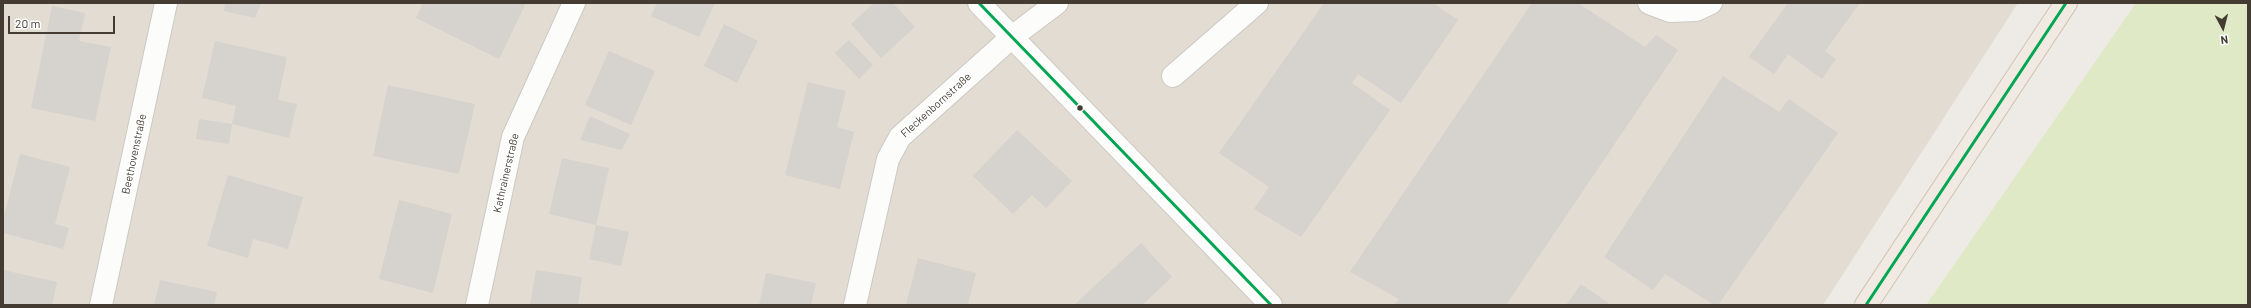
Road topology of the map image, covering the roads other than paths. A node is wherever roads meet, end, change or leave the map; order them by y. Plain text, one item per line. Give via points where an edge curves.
1 (166, 3) edge
2 (574, 3) edge
3 (980, 3) edge
4 (1057, 3) edge
5 (1257, 3) edge
6 (1649, 3) edge
7 (1711, 3) edge
8 (2066, 3) edge
9 (1012, 37) junction
10 (1173, 76) dead end
11 (101, 305) edge
12 (477, 305) edge
13 (855, 305) edge
14 (1271, 305) edge
15 (1866, 305) edge

1 - 11 street, Beethovenstraße
2 - 12 street, Kathrainerstraße via 513,137
3 - 9 street
4 - 9 street, Fleckenbornstraße
5 - 10 street
6 - 7 street via 1670,11 1696,10
8 - 15 main road
9 - 13 street, Fleckenbornstraße via 900,137 888,159
9 - 14 street

